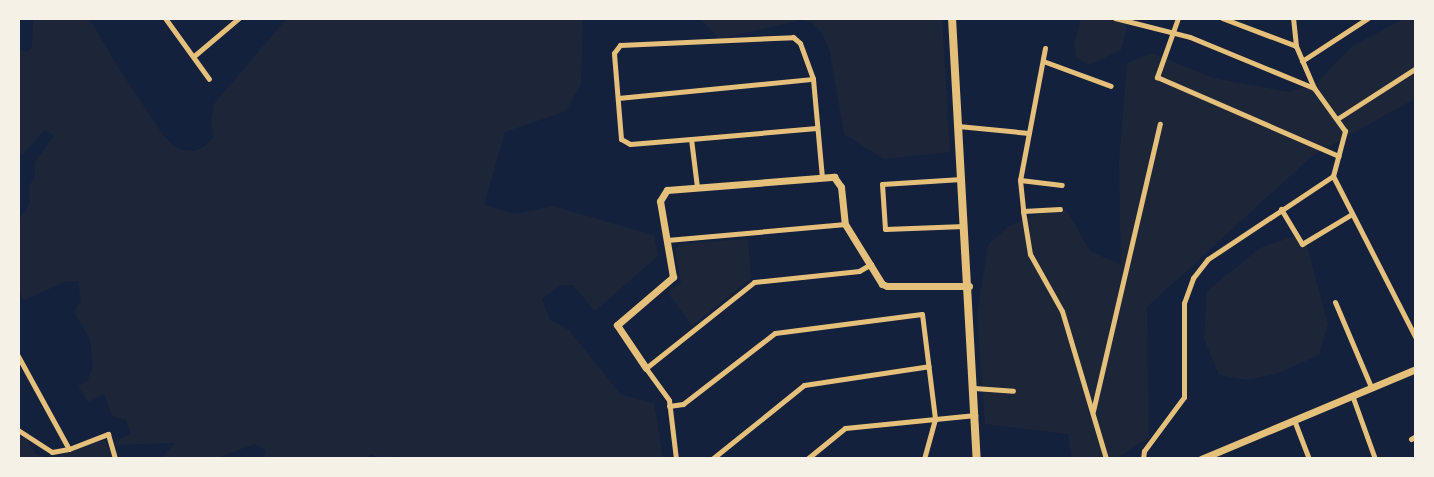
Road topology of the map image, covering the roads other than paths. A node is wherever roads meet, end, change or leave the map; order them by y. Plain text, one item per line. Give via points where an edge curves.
1 (166, 18) edge
2 (239, 18) edge
3 (952, 18) edge
4 (1115, 18) edge
5 (1178, 18) edge
6 (1222, 18) edge
7 (1293, 18) edge
8 (1368, 18) edge
9 (1171, 34) junction
10 (1296, 46) junction
11 (1045, 48) dead end
12 (194, 56) junction
13 (1043, 61) junction
14 (1302, 61) junction
15 (1416, 68) edge
16 (209, 79) dead end
17 (813, 79) junction
18 (1111, 86) dead end
19 (1314, 88) junction
20 (618, 98) junction
21 (1337, 119) junction
22 (1160, 124) dead end
23 (958, 126) junction
24 (816, 128) junction
25 (1029, 133) junction
26 (692, 139) junction
27 (1339, 156) junction
28 (1333, 176) junction
29 (822, 178) junction
30 (961, 179) junction
31 (1020, 180) junction
32 (1062, 185) dead end
33 (697, 187) junction
34 (1281, 208) junction
35 (1060, 209) dead end
36 (1023, 211) junction
37 (1352, 213) junction
38 (846, 224) junction
39 (964, 226) junction
40 (667, 240) junction
41 (871, 264) junction
42 (969, 286) junction
43 (1335, 302) dead end
44 (1416, 338) edge
45 (18, 356) edge
46 (929, 366) junction
47 (646, 368) junction
48 (1416, 369) edge
49 (1371, 387) junction
50 (974, 388) junction
51 (1013, 391) dead end
52 (1352, 395) junction
53 (669, 406) junction
54 (1092, 413) junction
55 (975, 415) junction
56 (935, 419) junction
57 (1294, 420) junction
58 (18, 424) edge
59 (20, 430) edge
60 (69, 449) junction
61 (115, 459) edge
62 (676, 459) edge
63 (712, 459) edge
64 (807, 459) edge
65 (924, 459) edge
66 (977, 459) edge
67 (1106, 459) edge
68 (1143, 459) edge
69 (1201, 459) edge
70 (1308, 459) edge
71 (1375, 459) edge

1 - 12 street
2 - 12 street
3 - 23 main road
4 - 9 street
5 - 9 street
6 - 10 street
7 - 10 street
8 - 14 street
9 - 19 street via 1190,37
9 - 27 street via 1157,77
10 - 14 street
11 - 13 street
12 - 16 street
13 - 18 street
13 - 25 street
14 - 19 street
15 - 21 street
17 - 20 street
17 - 20 street via 800,43 793,37 620,45 614,53
17 - 24 street
19 - 21 street
20 - 26 street via 624,142
21 - 27 street via 1345,130
22 - 54 street
23 - 25 street
23 - 30 main road
24 - 26 street
24 - 29 street
25 - 31 street
26 - 33 street
27 - 28 street
28 - 34 street
28 - 37 street
29 - 33 street
29 - 38 street via 834,177 841,187
30 - 39 main road
30 - 39 street via 882,184 885,229
31 - 32 street
31 - 36 street
33 - 40 street via 667,190 662,195
34 - 37 street via 1302,243
34 - 68 street via 1208,259 1193,278 1184,303 1184,397 1144,451
35 - 36 street
36 - 54 street via 1030,254 1062,311
37 - 44 street
38 - 40 street
38 - 41 street
39 - 42 main road
40 - 47 street via 674,272 671,280 617,324
41 - 42 street via 887,286
41 - 47 street via 859,271 754,282
42 - 50 main road
43 - 49 street
45 - 60 street
46 - 53 street via 922,314 775,333 683,404
46 - 56 street
46 - 63 street via 804,386
47 - 53 street via 669,400
48 - 49 street
49 - 52 street
50 - 51 street
50 - 55 main road
52 - 57 street
52 - 71 street
53 - 62 street
54 - 67 street
55 - 56 street
55 - 66 main road
56 - 64 street via 845,428
56 - 65 street
57 - 69 street
57 - 70 street
58 - 59 street
59 - 60 street via 52,452
60 - 61 street via 108,434

